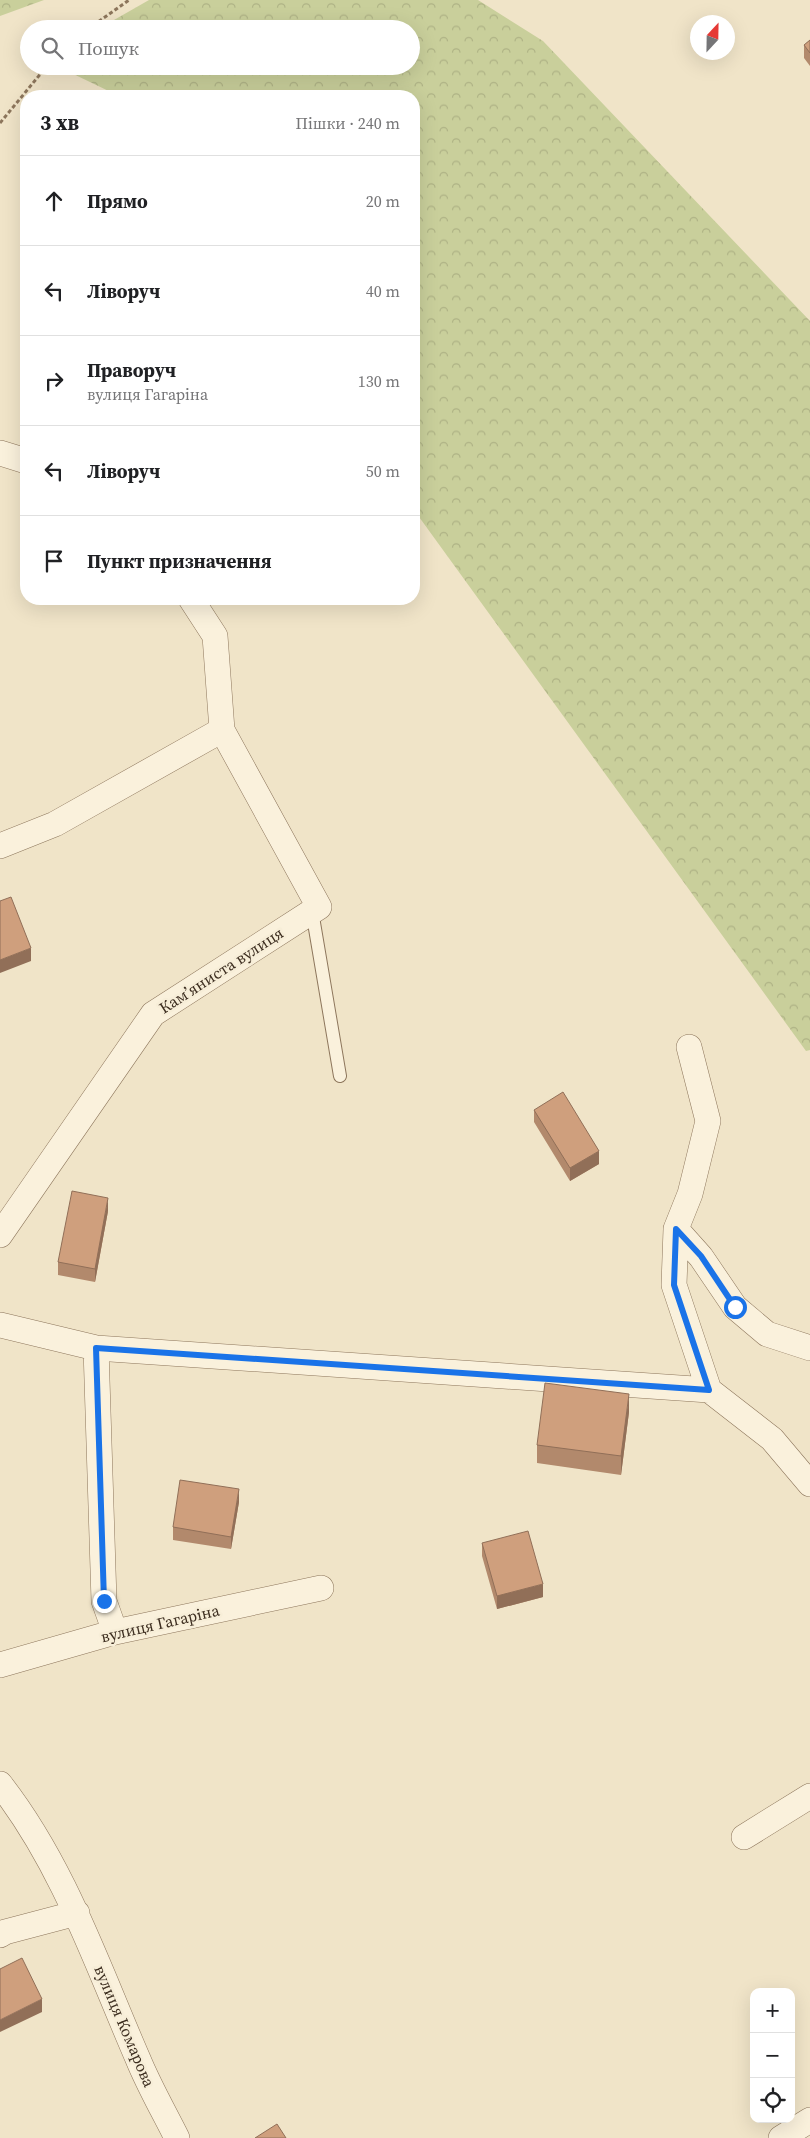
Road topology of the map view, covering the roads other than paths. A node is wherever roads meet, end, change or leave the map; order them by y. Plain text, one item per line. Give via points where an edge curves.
1 (0, 454) edge
2 (20, 459) edge
3 (195, 605) edge
4 (222, 730) junction
5 (0, 846) edge
6 (312, 911) junction
7 (689, 1047) dead end
8 (340, 1076) dead end
9 (676, 1229) junction
10 (0, 1235) edge
11 (0, 1325) edge
12 (96, 1348) junction
13 (810, 1348) edge
14 (709, 1390) junction
15 (810, 1484) edge
16 (321, 1588) dead end
17 (115, 1632) junction
18 (0, 1665) edge
19 (0, 1784) edge
20 (810, 1796) edge
21 (744, 1837) dead end
22 (77, 1914) junction
23 (0, 1936) edge
24 (810, 2120) edge
25 (177, 2138) edge
26 (781, 2138) edge

1 - 2 street
3 - 4 street via 215,636
4 - 5 street via 55,824
4 - 6 street via 320,907
6 - 8 lane
6 - 10 street, Камʼяниста вулиця via 153,1014
7 - 9 street via 708,1121 690,1194
9 - 13 street via 701,1256 735,1307 768,1334
9 - 14 street via 674,1285
11 - 12 street
12 - 14 street
12 - 17 street via 104,1601
14 - 15 street via 772,1439
16 - 17 street, вулиця Гагаріна
17 - 18 street, вулиця Гагаріна
19 - 22 street, вулиця Комарова via 22,1812
20 - 21 street
22 - 23 street
22 - 25 street, вулиця Комарова via 139,2062
24 - 26 street

